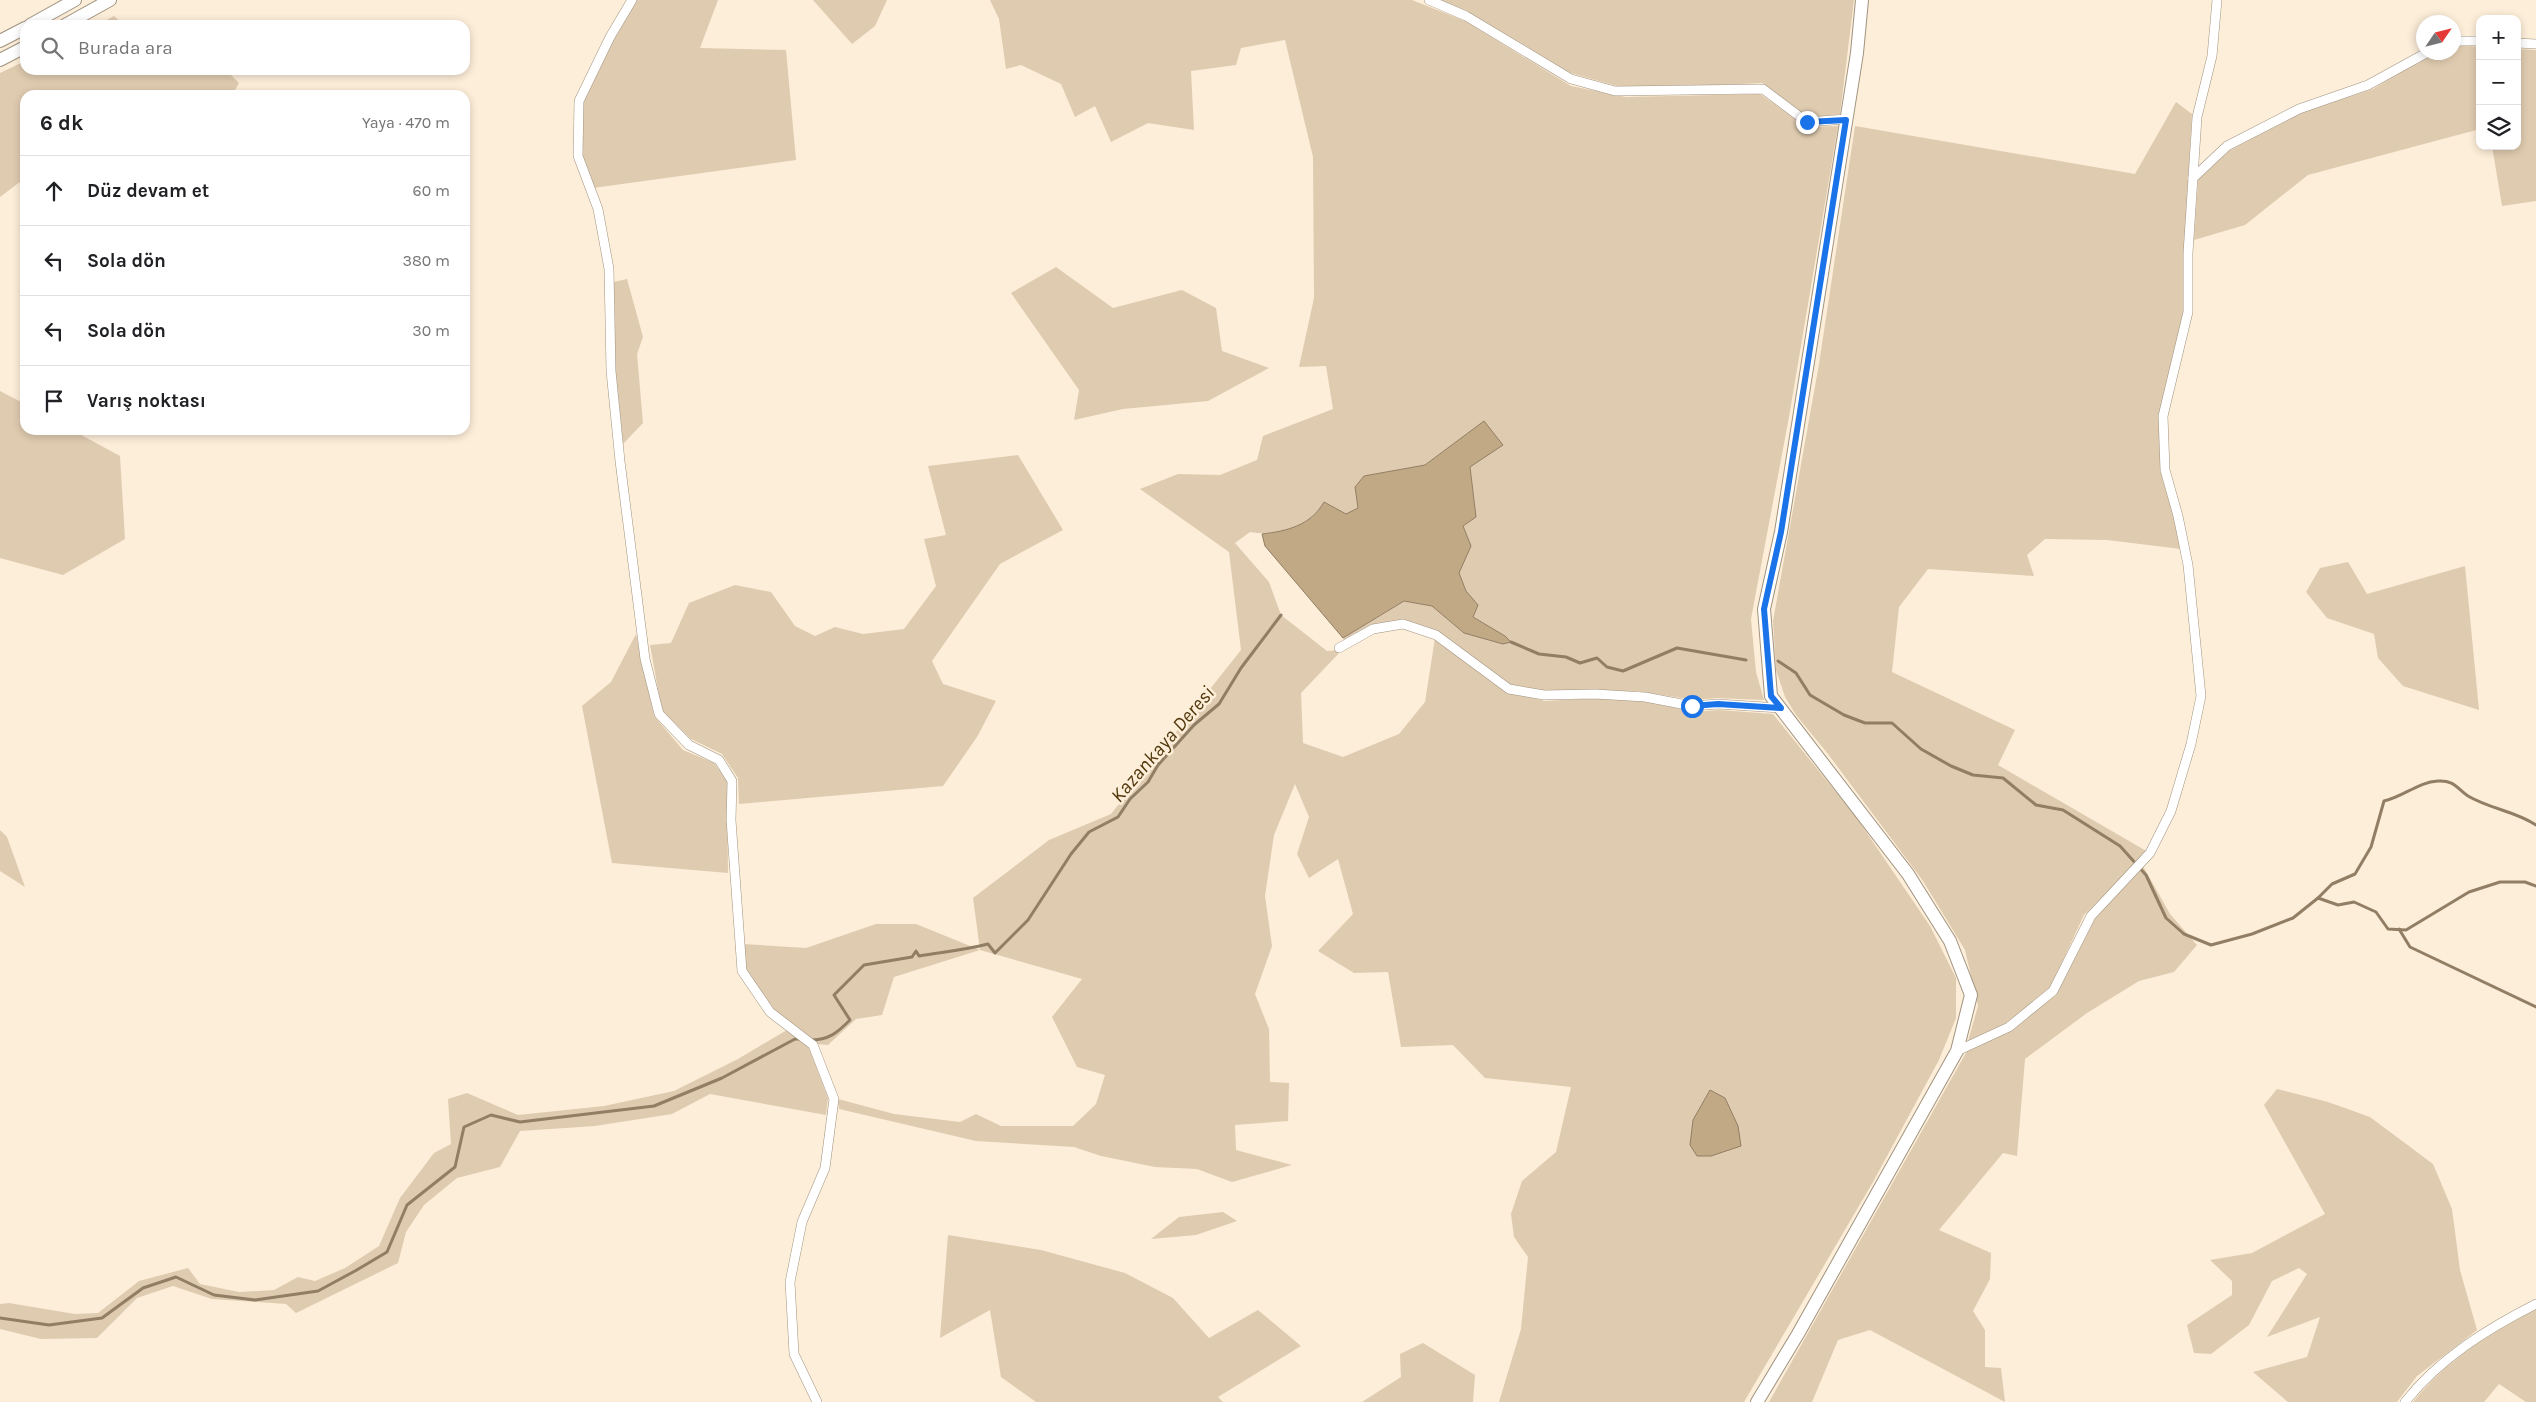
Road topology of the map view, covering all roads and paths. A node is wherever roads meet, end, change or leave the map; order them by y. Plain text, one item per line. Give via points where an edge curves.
1 (75, 0) edge
2 (110, 0) edge
3 (632, 0) edge
4 (1429, 0) edge
5 (1862, 0) edge
6 (2217, 0) edge
7 (39, 20) edge
8 (73, 20) edge
9 (20, 31) edge
10 (2461, 41) edge
11 (2476, 41) edge
12 (0, 42) edge
13 (2521, 43) edge
14 (2536, 44) edge
15 (20, 50) edge
16 (2416, 59) edge
17 (0, 60) edge
18 (1846, 120) junction
19 (2193, 178) junction
20 (1338, 648) dead end
21 (1781, 708) junction
22 (1957, 1051) junction
23 (2536, 1304) edge
24 (817, 1402) edge
25 (1757, 1402) edge
26 (2405, 1402) edge

1 - 7 street
2 - 8 street
3 - 24 street via 579,101 578,156 598,209 609,269 611,371 620,461 645,658 659,714 688,745 719,760 732,781 731,820 742,971 770,1012 813,1045 834,1099 825,1168 802,1222 790,1282 794,1354
4 - 18 street via 1466,16 1571,79 1615,91 1763,89 1807,122
5 - 18 street
6 - 19 street via 2212,56 2197,117
9 - 12 street
10 - 11 street
13 - 14 street
15 - 17 street
16 - 19 street via 2368,85 2299,109 2227,146
18 - 21 street via 1781,532 1764,609 1771,696
19 - 22 street via 2188,312 2163,416 2165,470 2188,565 2200,676 2201,696 2191,744 2171,811 2150,853 2091,916 2052,990 2009,1027
20 - 21 street via 1373,629 1403,624 1436,635 1509,689 1544,695 1644,697 1692,706 1718,704
21 - 22 street via 1908,874 1950,941 1970,995
22 - 25 street
23 - 26 street via 2466,1345 2423,1379

